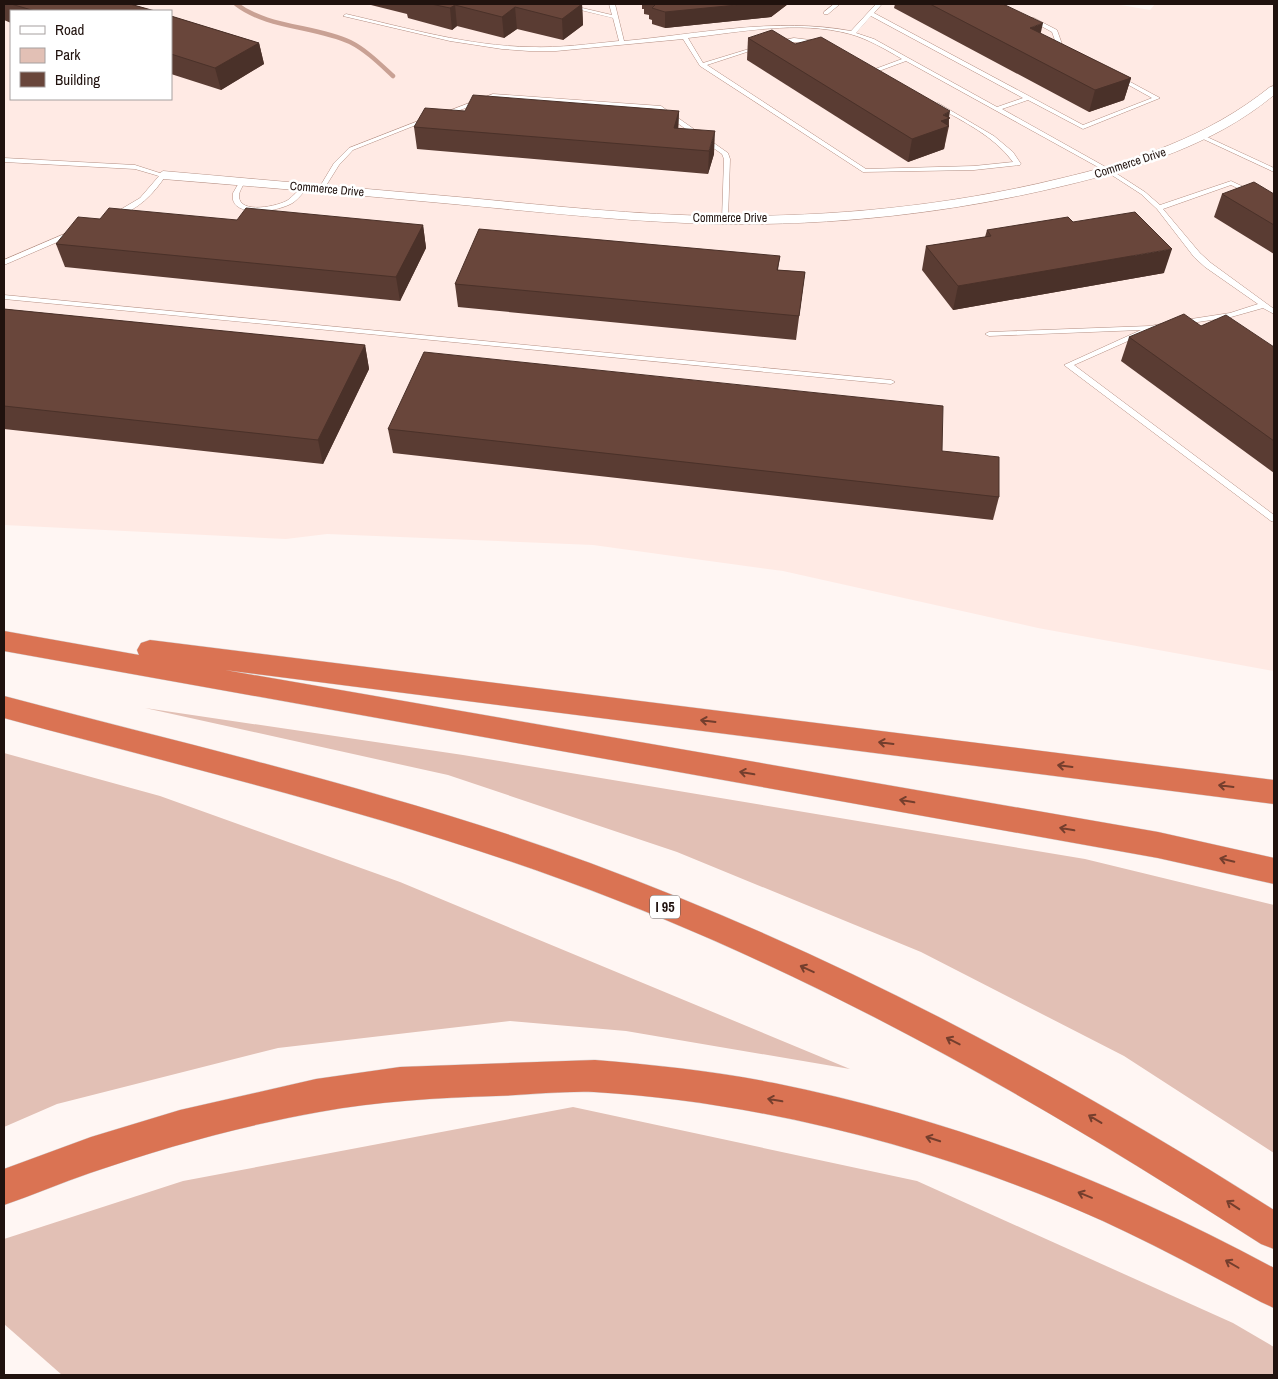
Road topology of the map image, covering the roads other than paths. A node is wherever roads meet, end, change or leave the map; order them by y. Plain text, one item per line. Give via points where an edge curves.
1 (558, 4) edge
2 (612, 4) edge
3 (837, 4) edge
4 (879, 4) edge
5 (870, 12) junction
6 (826, 13) dead end
7 (346, 16) dead end
8 (614, 17) junction
9 (1028, 17) edge
10 (852, 33) junction
11 (685, 36) junction
12 (622, 43) junction
13 (773, 43) edge
14 (823, 43) edge
15 (764, 44) edge
16 (1069, 53) edge
17 (907, 60) junction
18 (702, 65) junction
19 (869, 65) edge
20 (878, 70) junction
21 (886, 75) edge
22 (1113, 75) edge
23 (1274, 89) edge
24 (1028, 98) junction
25 (929, 100) edge
26 (997, 108) junction
27 (1203, 136) junction
28 (4, 160) edge
29 (1110, 170) junction
30 (1274, 170) edge
31 (163, 175) junction
32 (242, 182) junction
33 (304, 187) junction
34 (322, 188) junction
35 (1274, 204) edge
36 (1159, 208) junction
37 (106, 219) edge
38 (725, 219) junction
39 (81, 230) edge
40 (4, 263) edge
41 (4, 297) edge
42 (1263, 305) junction
43 (1274, 312) edge
44 (1153, 327) junction
45 (989, 334) dead end
46 (891, 382) dead end
47 (1274, 519) edge
48 (4, 630) edge
49 (4, 641) edge
50 (4, 707) edge
51 (1274, 792) edge
52 (1274, 871) edge
53 (4, 1187) edge
54 (1274, 1231) edge
55 (1274, 1289) edge

1 - 8 lane
2 - 8 lane
3 - 6 lane
4 - 5 lane
5 - 10 lane
5 - 24 lane
7 - 12 lane via 497,48 556,49
8 - 12 lane
9 - 16 lane via 1055,31 1060,48
10 - 11 lane via 821,28 780,28
10 - 17 lane via 872,40
11 - 12 lane
11 - 18 lane
13 - 14 lane via 794,40
15 - 18 lane
17 - 20 lane
17 - 26 lane
18 - 25 lane via 865,171 1018,164 990,135
19 - 20 lane
20 - 21 lane
22 - 24 lane via 1157,98 1083,127
23 - 27 street, Commerce Drive via 1253,107
24 - 26 lane
26 - 29 lane
27 - 29 street, Commerce Drive
27 - 30 lane
28 - 31 lane via 135,167
29 - 36 lane
29 - 38 street, Commerce Drive via 1000,196 925,208 829,217
31 - 32 street, Commerce Drive
31 - 37 lane via 152,193
32 - 33 street, Commerce Drive
32 - 33 lane via 236,200 240,205 259,209 290,202
33 - 34 street, Commerce Drive
34 - 38 street, Commerce Drive via 615,215
34 - 38 lane via 336,164 351,149 493,96 659,107 725,153
35 - 36 lane via 1231,183
36 - 42 lane via 1198,255
39 - 40 lane
41 - 46 lane
42 - 43 lane
42 - 44 lane via 1230,316
44 - 45 lane
44 - 47 lane via 1068,365
51 -> 48 highway
52 -> 49 highway via 1158,845
54 -> 50 highway, I 95 via 1133,1142 987,1059 820,975 664,906 579,873 442,828
55 -> 53 highway via 1221,1258 1115,1207 1015,1166 911,1131 829,1110 736,1093 592,1076 434,1081 290,1100 132,1142

